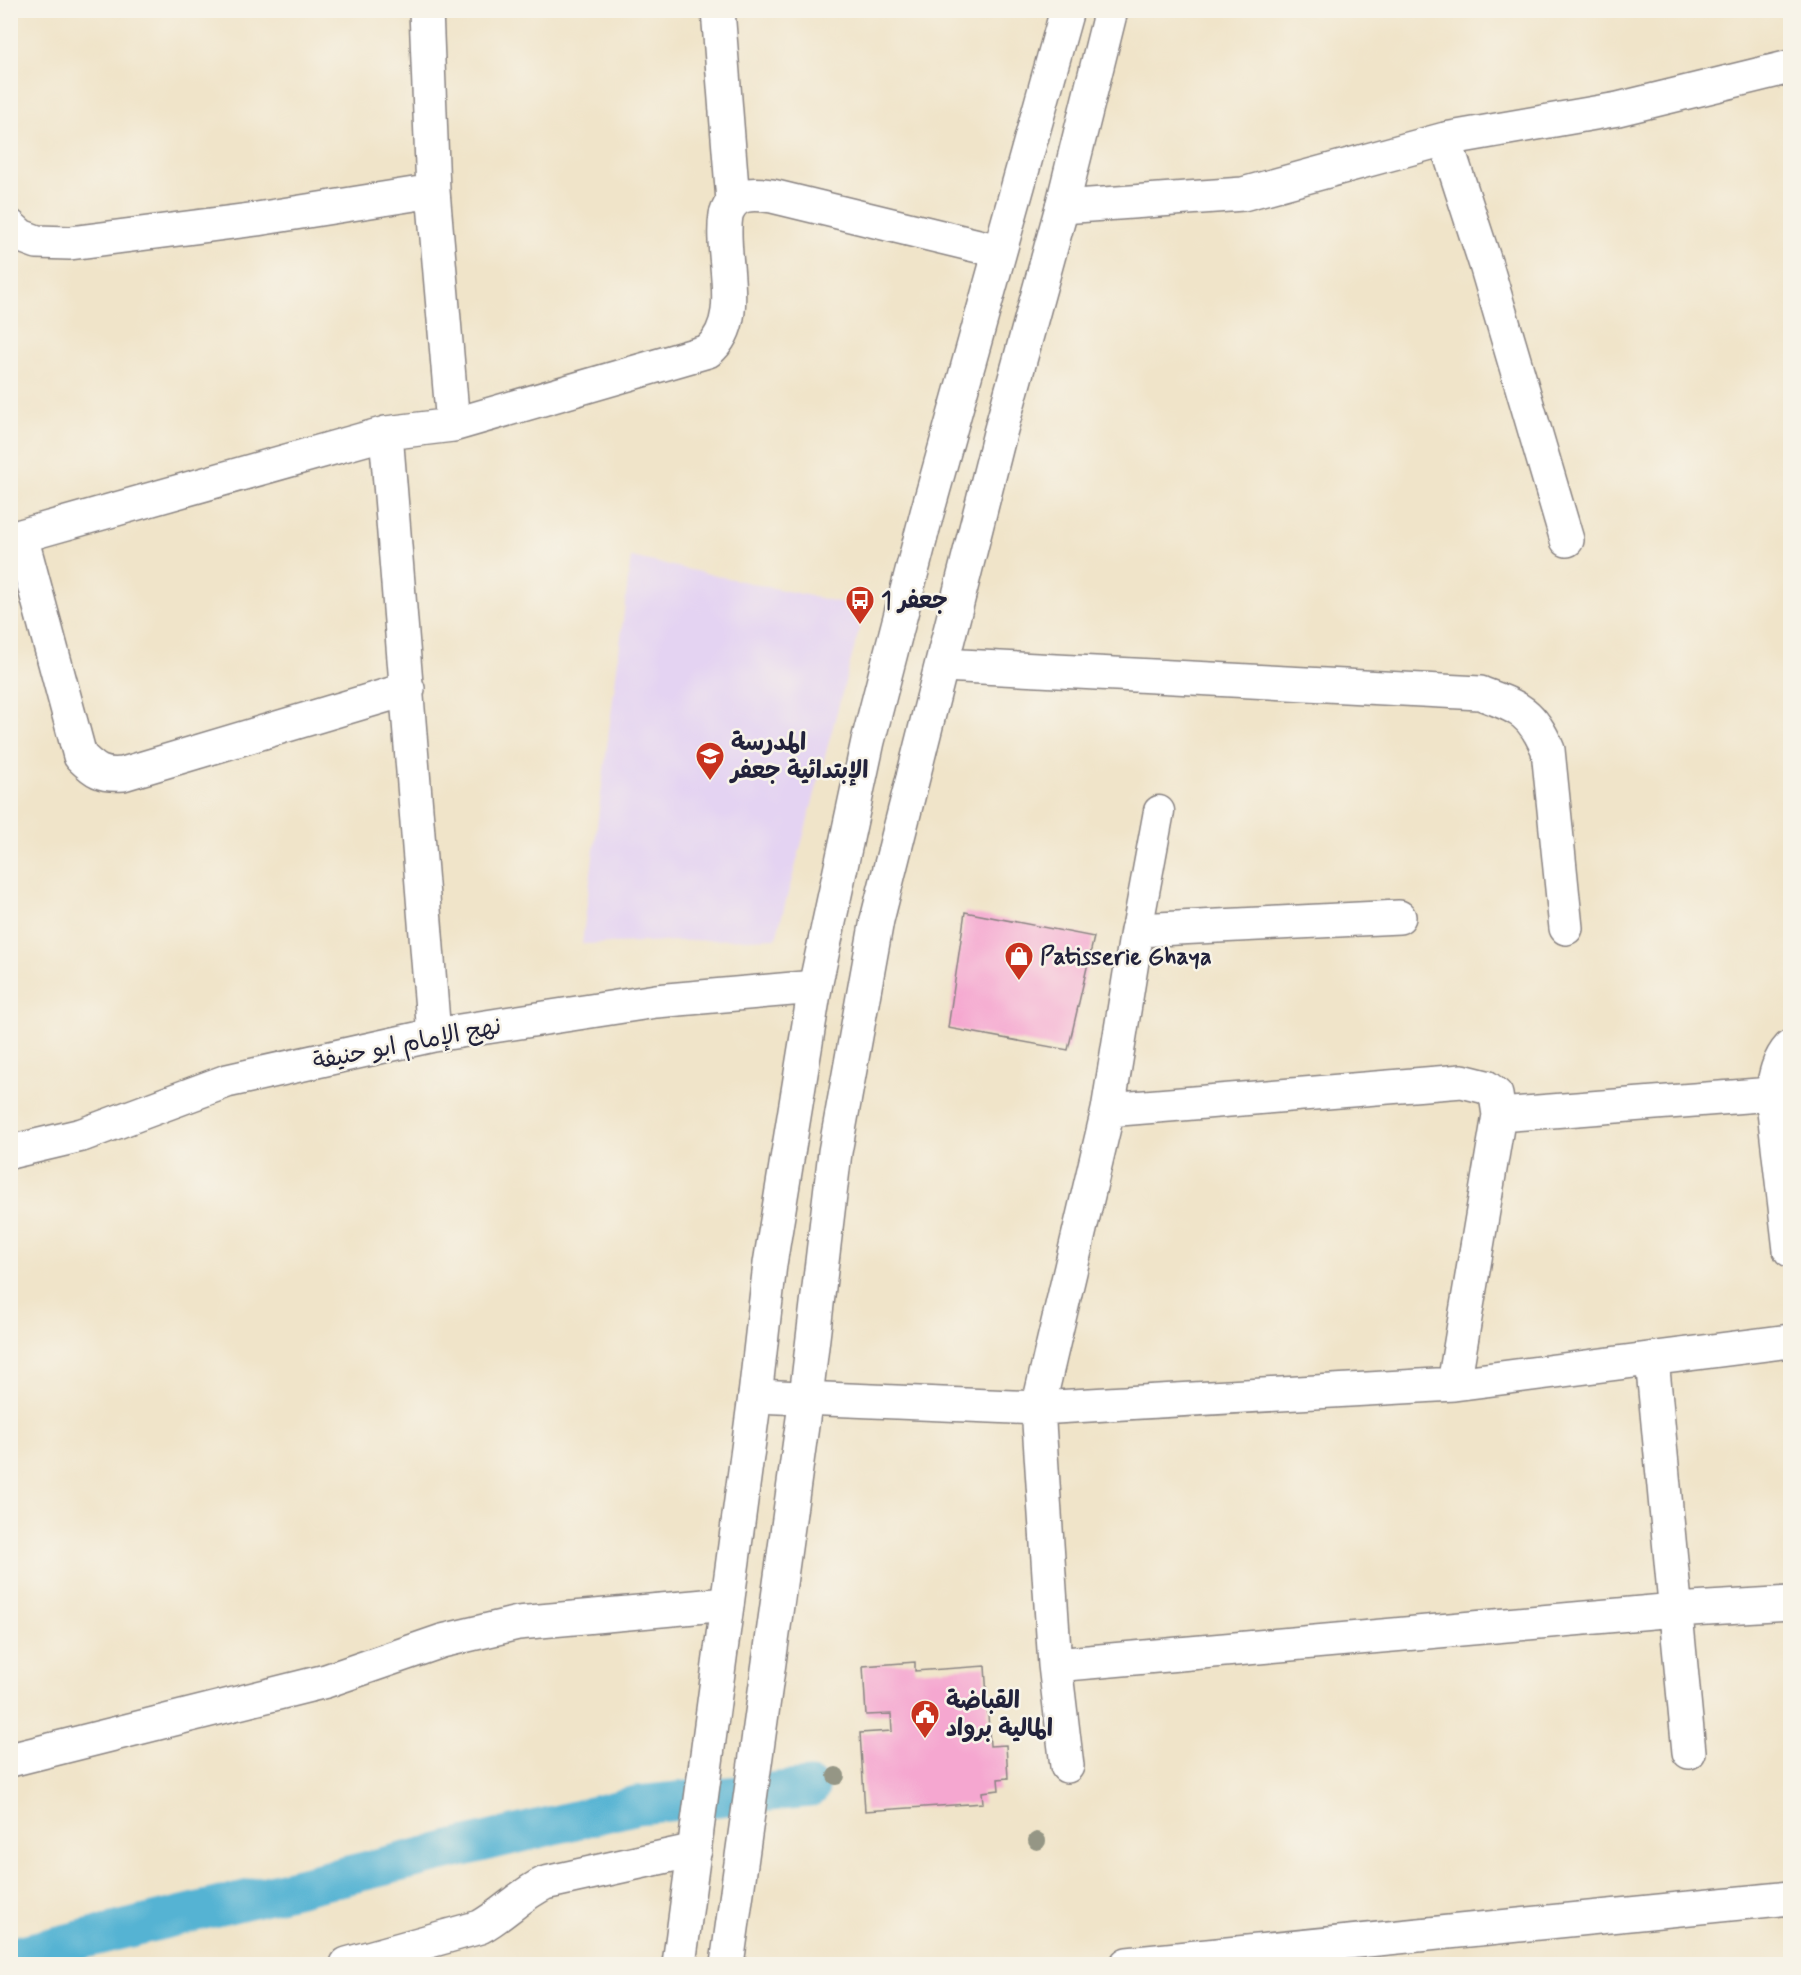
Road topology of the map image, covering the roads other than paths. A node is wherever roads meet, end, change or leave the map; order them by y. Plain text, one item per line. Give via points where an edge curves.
1 (426, 10) edge
2 (718, 10) edge
3 (1067, 10) edge
4 (1111, 10) edge
5 (1791, 67) edge
6 (1445, 139) junction
7 (432, 191) junction
8 (733, 201) junction
9 (1062, 207) junction
10 (10, 226) edge
11 (999, 251) junction
12 (453, 425) junction
13 (386, 433) junction
14 (16, 537) edge
15 (1567, 540) dead end
16 (942, 665) junction
17 (408, 689) junction
18 (1159, 811) dead end
19 (1399, 916) dead end
20 (1566, 928) dead end
21 (1137, 930) junction
22 (815, 987) junction
23 (434, 1035) junction
24 (1791, 1047) edge
25 (1772, 1094) junction
26 (1108, 1110) junction
27 (1498, 1115) junction
28 (10, 1152) edge
29 (1791, 1250) edge
30 (1791, 1341) edge
31 (1652, 1359) junction
32 (1454, 1384) junction
33 (755, 1396) junction
34 (806, 1397) junction
35 (1038, 1408) junction
36 (1791, 1603) edge
37 (728, 1604) junction
38 (1675, 1610) junction
39 (1054, 1665) junction
40 (1689, 1752) dead end
41 (10, 1760) edge
42 (1067, 1766) dead end
43 (697, 1840) junction
44 (1791, 1898) edge
45 (347, 1965) edge
46 (679, 1965) edge
47 (728, 1965) edge
48 (1127, 1965) edge

1 - 7 street
2 - 8 street
3 - 11 street
4 - 9 street
5 - 6 street via 1618,109
6 - 9 street via 1243,194
6 - 15 street
7 - 10 street via 70,243 37,242
7 - 12 street
8 - 11 street via 747,194 772,196
8 - 12 street via 725,221 728,320 718,343 708,351
9 - 16 street
11 - 22 street via 868,741
12 - 13 street
13 - 14 street
13 - 17 street
14 - 17 street via 80,756 94,771 106,776
16 - 20 street via 1480,693 1515,706 1538,726 1548,750
16 - 34 street via 877,920 835,1152
17 - 23 street
18 - 21 street
19 - 21 street
21 - 26 street
22 - 23 street, نهج الإمام ابو حنيفة via 656,1001
22 - 33 street via 770,1264
23 - 28 street, نهج الإمام ابو حنيفة via 227,1081 82,1135
24 - 25 street via 1783,1055
25 - 27 street
25 - 29 street
26 - 27 street via 1462,1081 1486,1087 1496,1095
26 - 35 street
27 - 32 street
30 - 31 street
31 - 32 street
31 - 38 street
32 - 35 street
33 - 34 street
33 - 37 street
34 - 35 street
34 - 47 street
35 - 39 street
36 - 38 street
37 - 41 street via 518,1623 442,1641 326,1681
37 - 43 street
38 - 39 street
38 - 40 street
39 - 42 street
43 - 45 street via 545,1883 526,1892 480,1927
43 - 46 street
44 - 48 street

